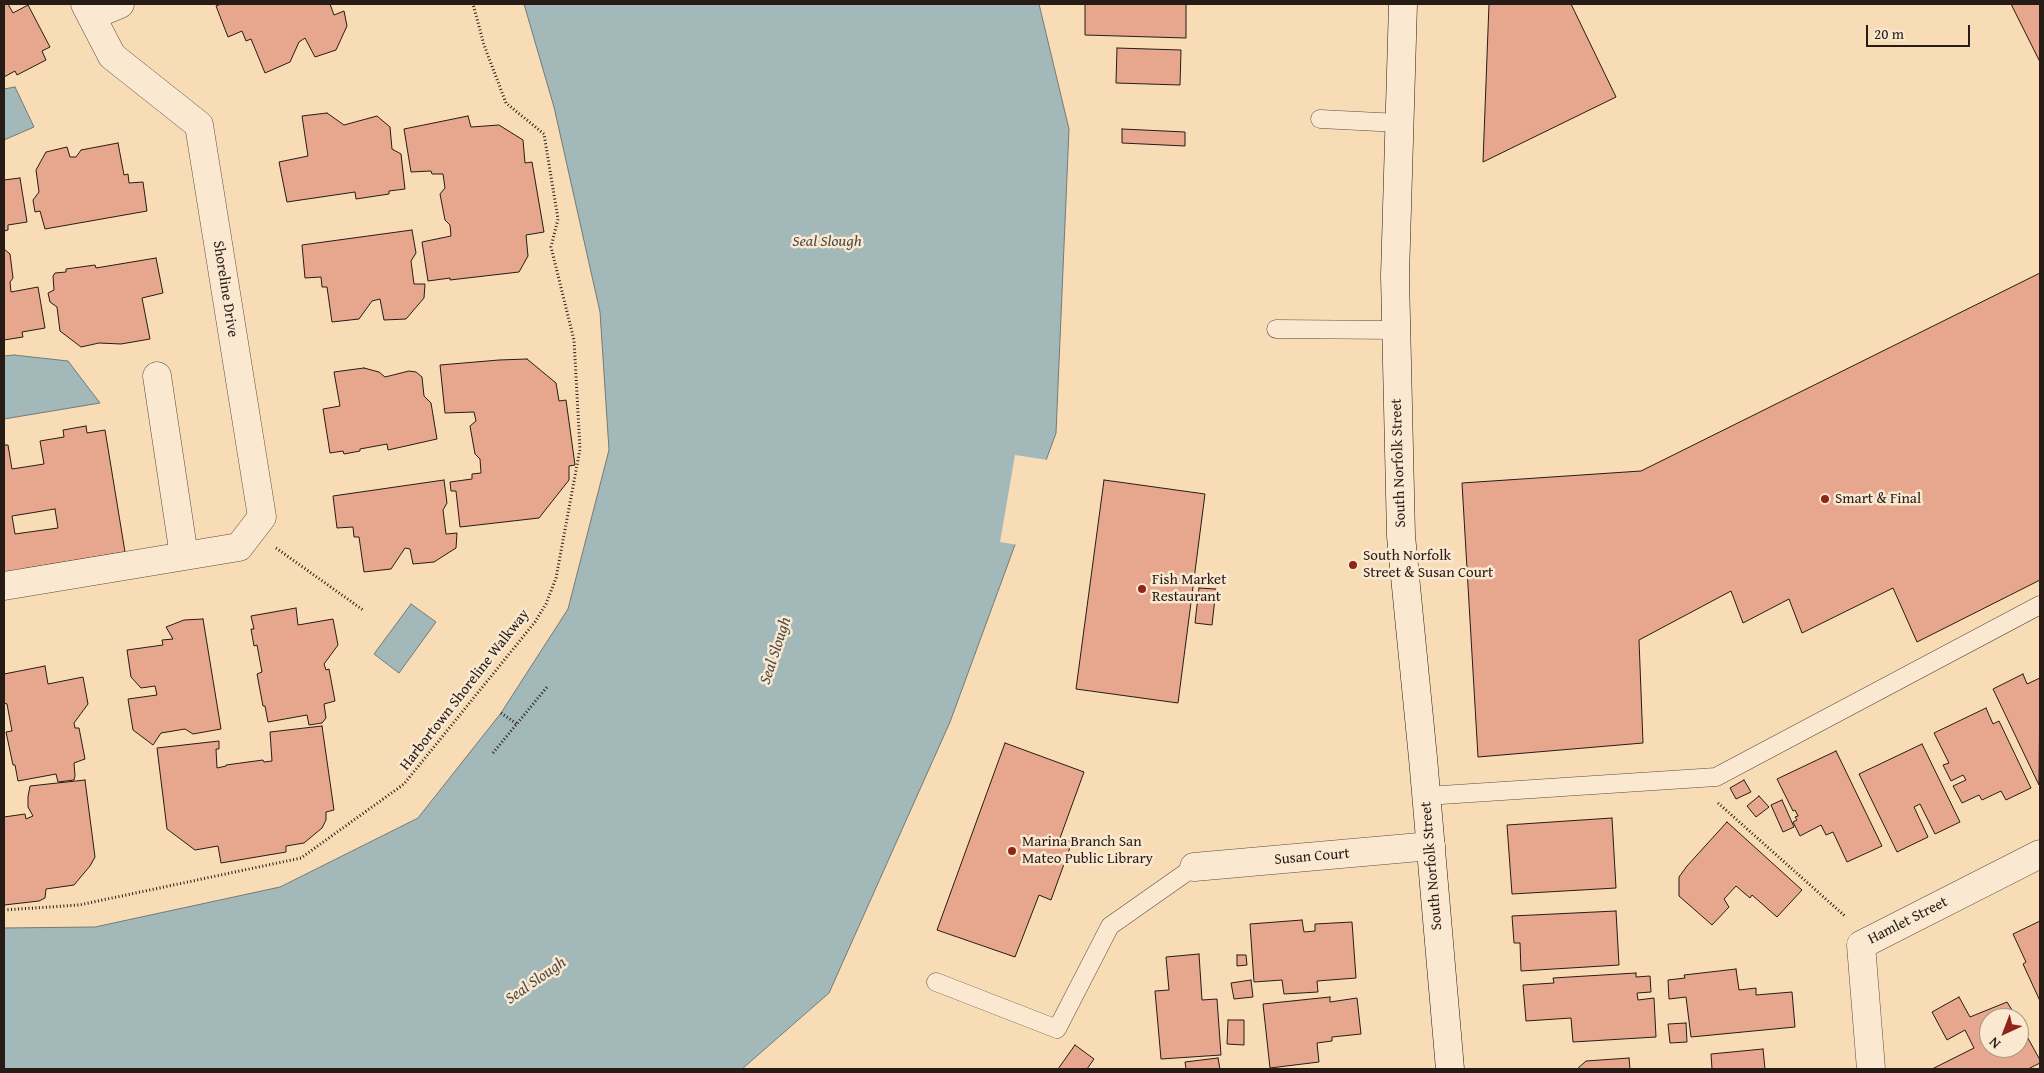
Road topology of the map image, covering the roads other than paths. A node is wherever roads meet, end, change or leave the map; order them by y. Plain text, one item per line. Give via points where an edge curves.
1 (120, 4) edge
2 (1403, 4) edge
3 (88, 10) edge
4 (1320, 119) dead end
5 (1399, 123) junction
6 (1276, 329) dead end
7 (1396, 330) junction
8 (157, 376) dead end
9 (184, 556) junction
10 (4, 586) edge
11 (2040, 605) edge
12 (1426, 796) junction
13 (1430, 846) junction
14 (2040, 854) edge
15 (1194, 867) joint
16 (936, 982) dead end
17 (1450, 1069) edge
18 (1871, 1069) edge

1 - 3 street, Shoreline Drive
2 - 5 street, South Norfolk Street
3 - 9 street, Shoreline Drive via 112,56 199,125 262,517 239,547
4 - 5 lane
5 - 7 street, South Norfolk Street
6 - 7 lane
7 - 12 street, South Norfolk Street via 1401,536
8 - 9 street
9 - 10 street, Shoreline Drive
11 - 12 lane via 1716,777
12 - 13 street, South Norfolk Street
13 - 15 street, Susan Court
13 - 17 street, South Norfolk Street
14 - 18 street, Hamlet Street via 1861,945
15 - 16 lane via 1110,926 1057,1029

